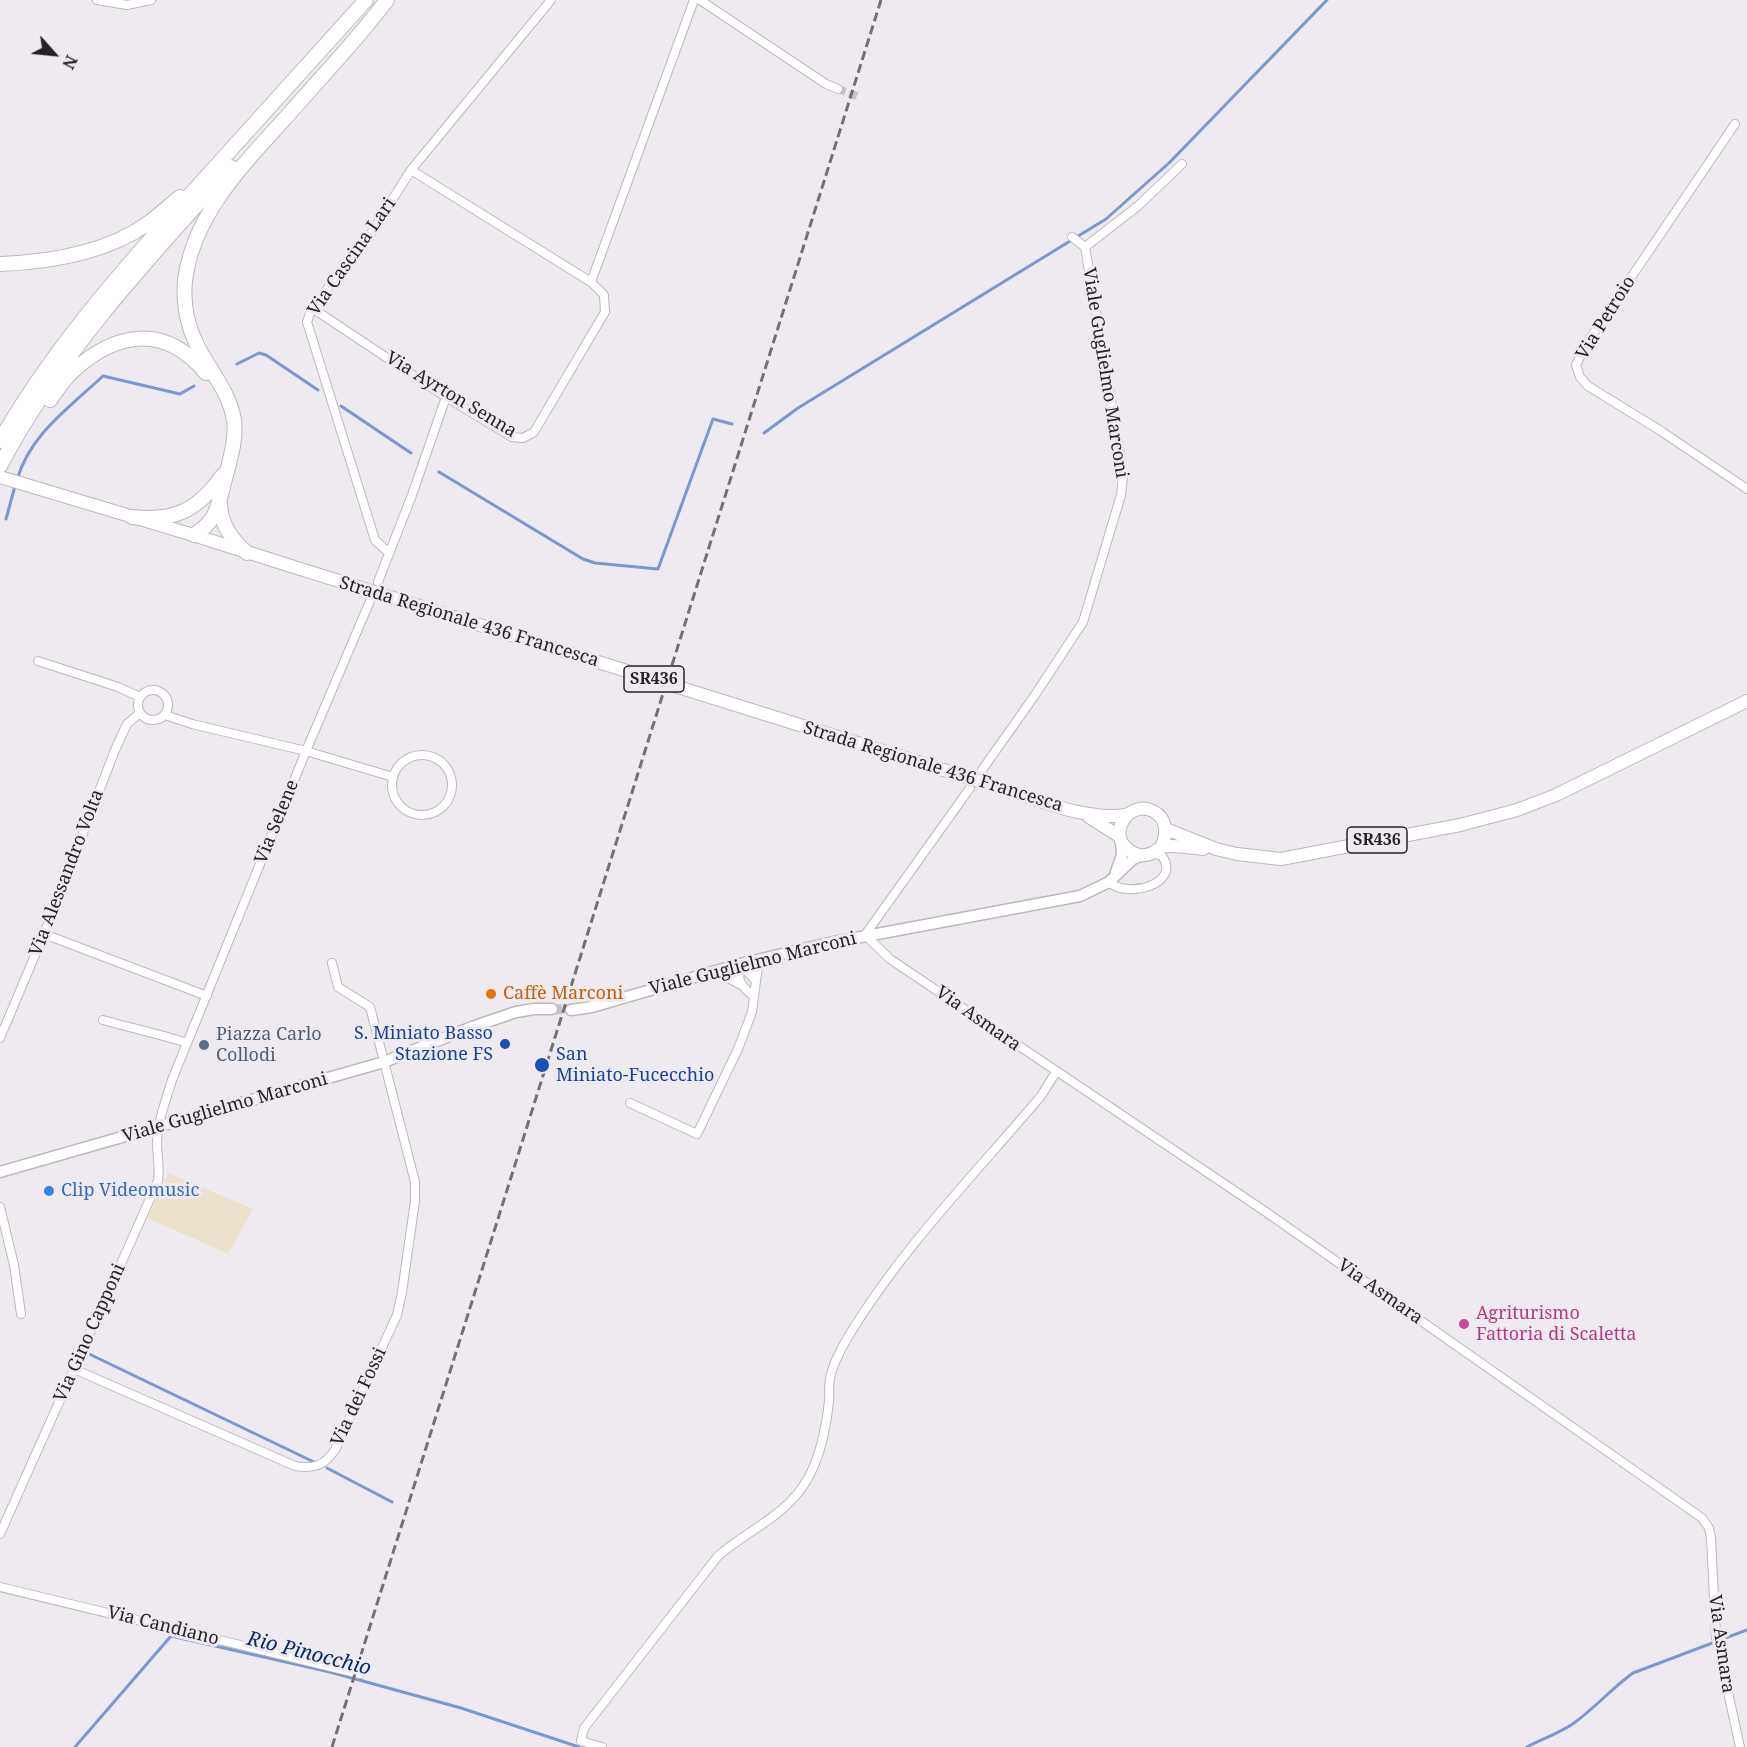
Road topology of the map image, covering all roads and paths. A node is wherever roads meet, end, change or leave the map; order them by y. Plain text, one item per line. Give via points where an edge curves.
1 (97, 0) edge
2 (152, 0) edge
3 (366, 0) edge
4 (385, 0) edge
5 (551, 0) edge
6 (694, 0) edge
7 (700, 0) edge
8 (294, 80) junction
9 (838, 89) tunnel mouth
10 (1735, 124) dead end
11 (1182, 164) dead end
12 (411, 170) junction
13 (1072, 237) dead end
14 (1082, 245) junction
15 (0, 264) edge
16 (591, 282) junction
17 (312, 308) junction
18 (221, 386) junction
19 (446, 397) junction
20 (0, 441) edge
21 (0, 466) edge
22 (227, 470) junction
23 (0, 476) edge
24 (1747, 489) edge
25 (220, 500) junction
26 (198, 504) junction
27 (132, 518) junction
28 (192, 534) junction
29 (247, 553) junction
30 (389, 553) junction
31 (378, 582) dead end
32 (370, 601) dead end
33 (38, 661) dead end
34 (140, 697) junction
35 (1747, 701) edge
36 (140, 713) junction
37 (165, 715) junction
38 (306, 751) junction
39 (982, 770) dead end
40 (393, 777) junction
41 (970, 789) dead end
42 (1075, 811) junction
43 (1126, 815) junction
44 (1166, 829) junction
45 (1120, 838) junction
46 (1216, 849) junction
47 (1152, 852) junction
48 (1111, 880) junction
49 (44, 934) junction
50 (865, 935) junction
51 (759, 960) junction
52 (332, 963) dead end
53 (740, 964) junction
54 (705, 974) junction
55 (756, 981) junction
56 (741, 985) junction
57 (207, 996) junction
58 (754, 998) junction
59 (552, 1009) tunnel mouth
60 (571, 1010) tunnel mouth
61 (103, 1020) dead end
62 (0, 1038) edge
63 (187, 1043) junction
64 (384, 1062) junction
65 (1056, 1072) junction
66 (630, 1103) dead end
67 (159, 1127) junction
68 (0, 1165) edge
69 (26, 1165) junction
70 (0, 1172) edge
71 (0, 1207) edge
72 (21, 1314) dead end
73 (74, 1369) junction
74 (0, 1534) edge
75 (0, 1587) edge
76 (360, 1674) dead end
77 (602, 1747) edge
78 (1740, 1747) edge

1 - 2 street via 127,5
3 - 8 highway
4 - 18 highway via 366,27 234,175 194,244 185,284 188,316 196,344
4 - 21 highway via 120,292 42,395
5 - 12 street, Via Cascina Lari
6 - 16 street
7 - 9 street
8 - 15 highway via 255,112 181,196 146,224 98,247 56,259
8 - 20 highway via 114,280 37,382
10 - 24 street, Via Petroio via 1586,344 1576,365 1588,386
11 - 14 street, Viale Guglielmo Marconi via 1138,206
12 - 16 street, Via Ayrton Senna
12 - 17 street, Via Cascina Lari via 367,240
13 - 14 street
14 - 39 street, Viale Guglielmo Marconi via 1123,486 1083,622
16 - 19 street, Via Ayrton Senna via 604,295 605,312 534,432 524,438 512,437
17 - 19 street, Via Ayrton Senna
17 - 30 street, Via Cascina Lari via 307,322 375,540
18 - 22 highway via 234,424
18 - 23 highway via 188,355 167,344 144,339 107,346 71,372
19 - 30 street
22 - 25 highway
22 - 26 highway
23 - 27 main road, Strada Regionale 436 Francesca / SR436
25 - 28 highway via 214,518
25 - 29 highway via 224,526
26 - 27 highway via 162,519
26 - 28 highway via 192,518
27 - 28 main road, Strada Regionale 436 Francesca / SR436
28 - 29 main road, Strada Regionale 436 Francesca / SR436
29 - 42 main road, Strada Regionale 436 Francesca / SR436, bridge
30 - 31 street
32 - 38 street, Via Selene
33 - 34 street
34 - 36 street
34 - 37 street via 153,689 162,692 168,700
35 - 46 main road, Strada Regionale 436 Francesca / SR436 via 1556,795 1513,811 1281,859
36 - 37 street via 152,720
36 - 49 street, Via Alessandro Volta via 127,724 115,750
37 - 38 street
38 - 40 street
38 - 57 street, Via Selene
40 - 40 street via 392,788 400,806 419,815 439,810 451,794 446,766 430,756 411,756
41 - 50 street, Viale Guglielmo Marconi
42 - 43 main road, Strada Regionale 436 Francesca / SR436 via 1106,817
42 - 45 main road, Strada Regionale 436 Francesca / SR436
43 - 44 main road, Strada Regionale 436 Francesca / SR436 via 1138,809 1150,810 1161,818
43 - 45 main road via 1120,825
44 - 46 main road, Strada Regionale 436 Francesca / SR436
44 - 47 main road via 1165,839
45 - 47 main road, Strada Regionale 436 Francesca / SR436 via 1130,852
45 - 48 street via 1122,855
46 - 47 main road, Strada Regionale 436 Francesca / SR436
47 - 48 street, Viale Guglielmo Marconi via 1133,858
47 - 48 street via 1162,856 1167,864 1160,881 1128,891 1113,885
48 - 50 street, Viale Guglielmo Marconi via 1080,896
49 - 57 street
49 - 62 street, Via Alessandro Volta
50 - 51 street, Viale Guglielmo Marconi
50 - 65 street, Via Asmara via 890,959
51 - 53 street, Viale Guglielmo Marconi
51 - 55 street
52 - 64 street, Via dei Fossi via 338,987 370,1007
53 - 54 street, Viale Guglielmo Marconi
53 - 55 street
53 - 56 street
54 - 56 street via 726,977
54 - 60 street, Viale Guglielmo Marconi
55 - 58 street
56 - 58 street
57 - 63 street, Via Selene
58 - 66 street via 738,1049 697,1134
59 - 64 street, Viale Guglielmo Marconi via 516,1012
61 - 63 street
63 - 67 street, Via Selene
64 - 67 street, Viale Guglielmo Marconi
64 - 73 street, Via dei Fossi via 415,1182 400,1301 335,1450 321,1466 295,1466
65 - 77 street via 1041,1096 878,1290 847,1339 830,1378 826,1425 807,1480 776,1515 718,1556 584,1728 581,1741
65 - 78 street, Via Asmara via 1257,1206 1702,1518 1711,1538 1716,1637
67 - 69 street, Viale Guglielmo Marconi
67 - 73 street, Via Gino Capponi via 158,1180
68 - 69 street
69 - 70 street, Viale Guglielmo Marconi
71 - 72 street
73 - 74 street, Via Gino Capponi
75 - 76 street, Via Candiano

